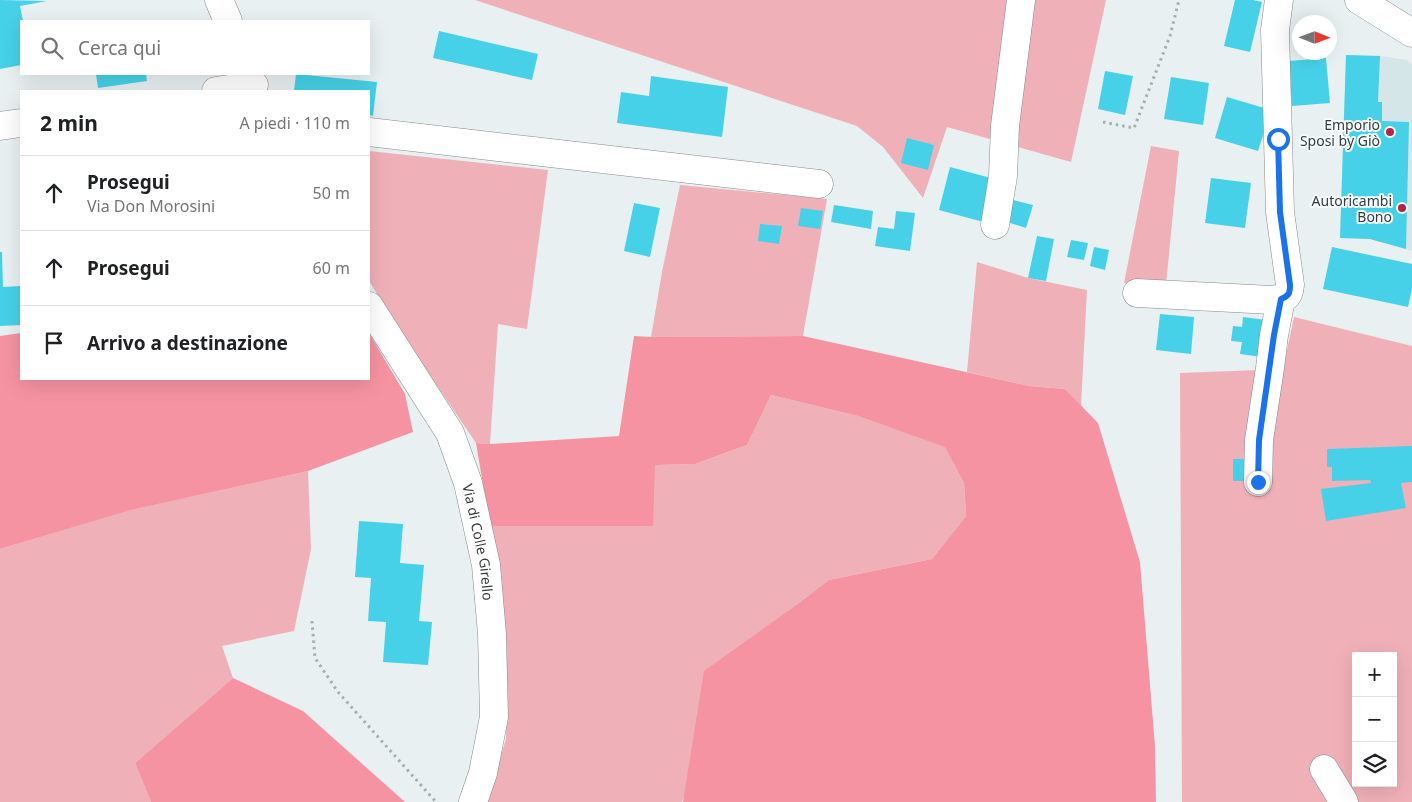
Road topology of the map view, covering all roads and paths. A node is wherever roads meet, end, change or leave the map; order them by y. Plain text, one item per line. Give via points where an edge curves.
1 (219, 0) edge
2 (1021, 0) edge
3 (1179, 0) edge
4 (1280, 0) edge
5 (1359, 0) edge
6 (228, 20) edge
7 (1412, 33) edge
8 (253, 83) edge
9 (221, 90) edge
10 (1103, 122) dead end
11 (20, 123) edge
12 (0, 126) edge
13 (370, 132) edge
14 (819, 184) dead end
15 (995, 224) dead end
16 (1138, 292) dead end
17 (1281, 299) junction
18 (370, 308) edge
19 (1258, 482) dead end
20 (312, 621) dead end
21 (1324, 769) dead end
22 (436, 802) edge
23 (473, 802) edge
24 (1344, 802) edge

1 - 6 street
2 - 15 street
3 - 10 path via 1170,36 1134,128
4 - 17 street via 1275,30 1280,212 1290,285 1290,293
5 - 7 street
8 - 9 street
11 - 12 street
13 - 14 street
16 - 17 street
17 - 19 street via 1259,440
18 - 23 street, Via di Colle Girello via 450,433 468,483 486,565 494,718 483,774
20 - 22 path via 315,658 333,685
21 - 24 street

